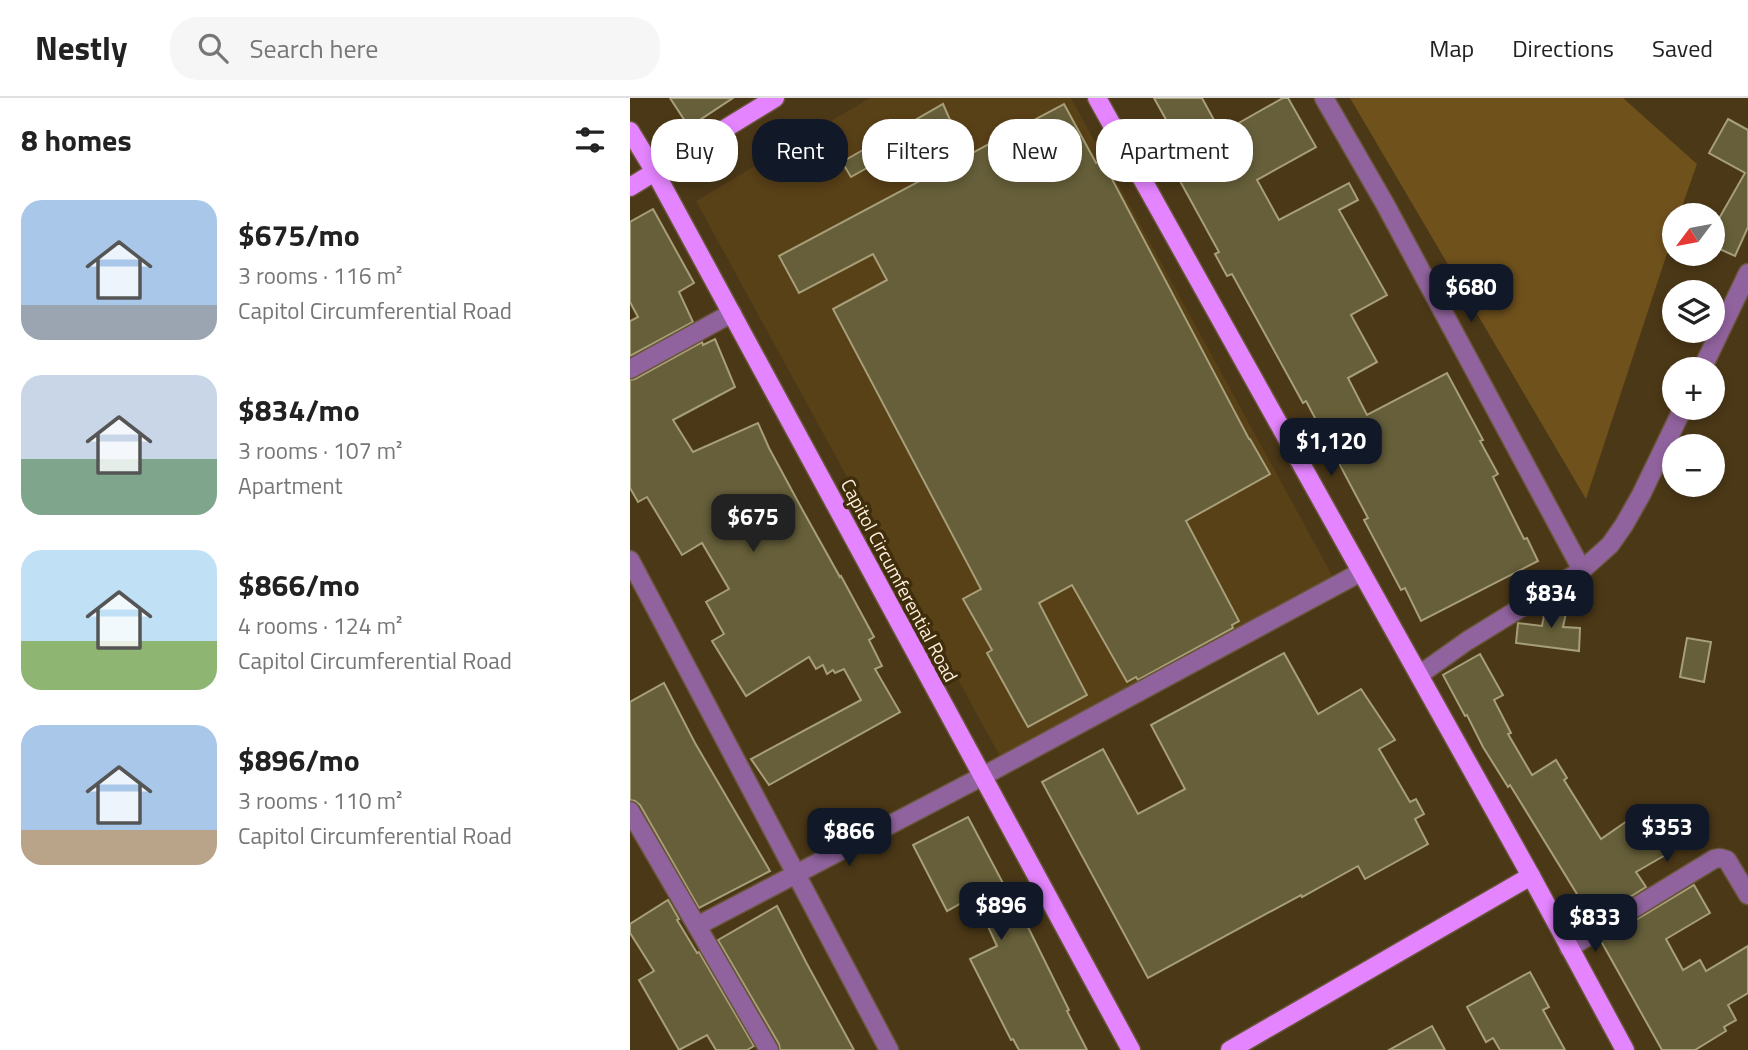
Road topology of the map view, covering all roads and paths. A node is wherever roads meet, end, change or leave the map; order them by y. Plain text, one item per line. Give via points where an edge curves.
1 (775, 98) edge
2 (1097, 98) edge
3 (1324, 98) edge
4 (738, 121) edge
5 (630, 131) edge
6 (651, 165) edge
7 (651, 174) edge
8 (660, 182) edge
9 (630, 187) edge
10 (1748, 273) edge
11 (732, 313) junction
12 (1708, 357) edge
13 (630, 369) edge
14 (1677, 420) edge
15 (630, 560) edge
16 (1582, 570) junction
17 (1361, 572) junction
18 (1419, 675) junction
19 (983, 776) junction
20 (630, 811) edge
21 (796, 874) junction
22 (1531, 876) junction
23 (1748, 895) edge
24 (697, 926) junction
25 (1569, 948) junction
26 (769, 1050) edge
27 (889, 1050) edge
28 (1131, 1050) edge
29 (1230, 1050) edge
30 (1625, 1050) edge

1 - 4 main road
2 - 17 main road
3 - 16 street
5 - 6 main road, Capitol Circumferential Road
7 - 9 main road
8 - 11 main road, Capitol Circumferential Road
10 - 12 street
11 - 13 street
11 - 19 main road, Capitol Circumferential Road
14 - 16 street via 1625,525
15 - 21 street
16 - 18 street
17 - 18 main road
17 - 19 street
18 - 22 main road
19 - 21 street
19 - 28 main road, Capitol Circumferential Road
20 - 24 street
21 - 24 street
21 - 27 street
22 - 25 main road
22 - 29 main road
23 - 25 street via 1727,860 1714,859
24 - 26 street
25 - 30 main road

